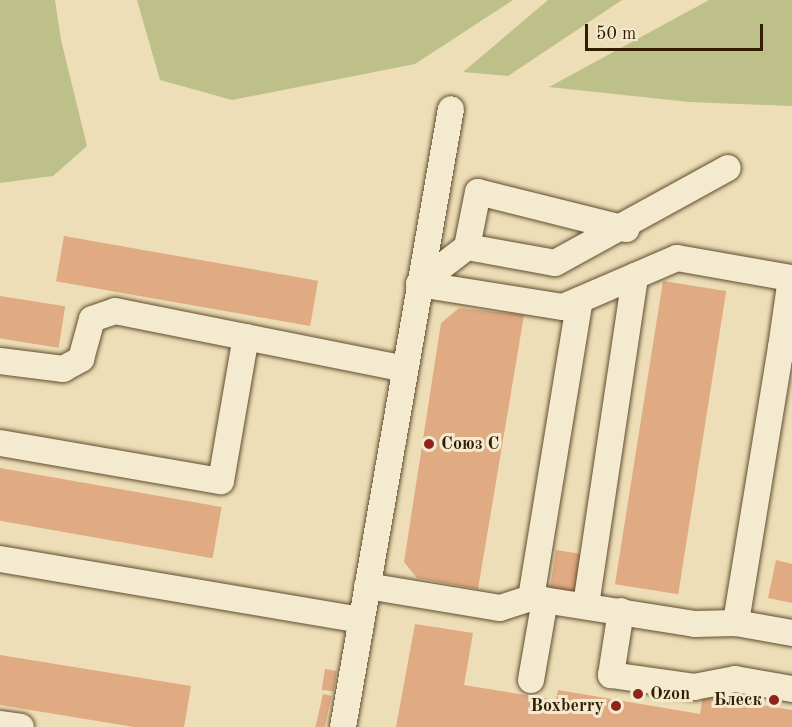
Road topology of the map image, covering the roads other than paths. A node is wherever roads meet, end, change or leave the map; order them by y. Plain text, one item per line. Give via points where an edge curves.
1 (451, 109) dead end
2 (728, 168) dead end
3 (619, 228) junction
4 (644, 234) dead end
5 (467, 246) junction
6 (635, 276) junction
7 (419, 284) junction
8 (580, 300) junction
9 (246, 337) junction
10 (786, 348) edge
11 (0, 361) edge
12 (404, 369) junction
13 (0, 443) edge
14 (0, 559) edge
15 (367, 586) junction
16 (538, 599) junction
17 (586, 605) junction
18 (621, 611) junction
19 (361, 620) junction
20 (736, 623) junction
21 (792, 633) edge
22 (531, 680) dead end
23 (792, 689) edge
24 (0, 724) edge
25 (21, 727) edge
26 (343, 727) edge

1 - 7 street
2 - 3 street
3 - 4 street
3 - 5 street via 555,263
3 - 5 street via 478,192
5 - 7 street
6 - 8 street
6 - 10 street via 676,258 791,278
6 - 17 street
7 - 8 street via 563,307
7 - 12 street
8 - 16 street
9 - 11 street via 115,311 92,319 81,359 63,369
9 - 12 street
9 - 13 street via 221,481
10 - 20 street
12 - 15 street
14 - 19 street
15 - 16 street via 500,608
15 - 19 street
16 - 17 street
16 - 22 street
17 - 18 street
18 - 20 street via 695,624
18 - 23 street via 611,675 694,687 735,679
19 - 26 street
20 - 21 street
24 - 25 street

